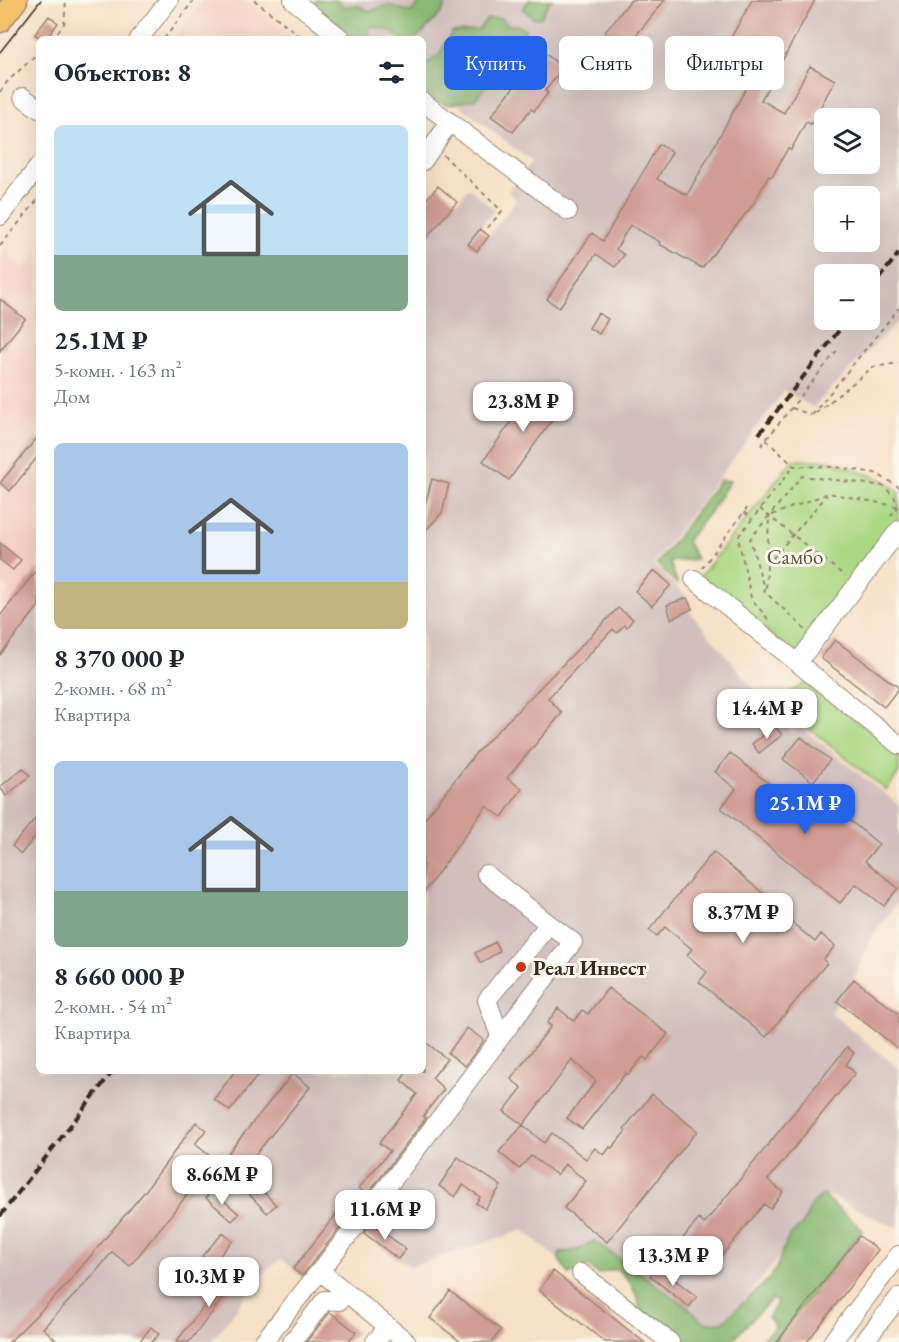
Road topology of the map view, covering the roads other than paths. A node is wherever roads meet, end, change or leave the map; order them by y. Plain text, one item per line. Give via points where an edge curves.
1 (16, 0) edge
2 (169, 0) edge
3 (292, 0) edge
4 (0, 21) edge
5 (141, 36) edge
6 (338, 36) edge
7 (23, 97) dead end
8 (426, 104) edge
9 (36, 107) edge
10 (449, 123) junction
11 (426, 158) edge
12 (36, 170) edge
13 (568, 212) dead end
14 (0, 216) edge
15 (891, 527) edge
16 (694, 579) road end
17 (798, 662) junction
18 (899, 745) edge
19 (486, 874) dead end
20 (549, 924) junction
21 (500, 1036) junction
22 (899, 1255) edge
23 (320, 1270) junction
24 (581, 1273) dead end
25 (346, 1292) junction
26 (899, 1297) edge
27 (388, 1326) junction
28 (262, 1342) edge
29 (292, 1342) edge
30 (375, 1342) edge
31 (407, 1342) edge
32 (670, 1342) edge
33 (832, 1342) edge
34 (864, 1342) edge

1 - 4 main road
2 - 5 street
3 - 6 street
7 - 9 street
8 - 10 street
10 - 11 street
10 - 13 street
12 - 14 street
15 - 17 street via 856,585
16 - 17 street
17 - 18 street
19 - 20 street
20 - 21 street via 487,1000
20 - 21 street via 573,942
21 - 23 street via 420,1147
22 - 33 street
23 - 25 street
23 - 28 street
24 - 32 street
25 - 27 street
25 - 29 street via 339,1301 325,1300
26 - 34 street
27 - 30 street
27 - 31 street

